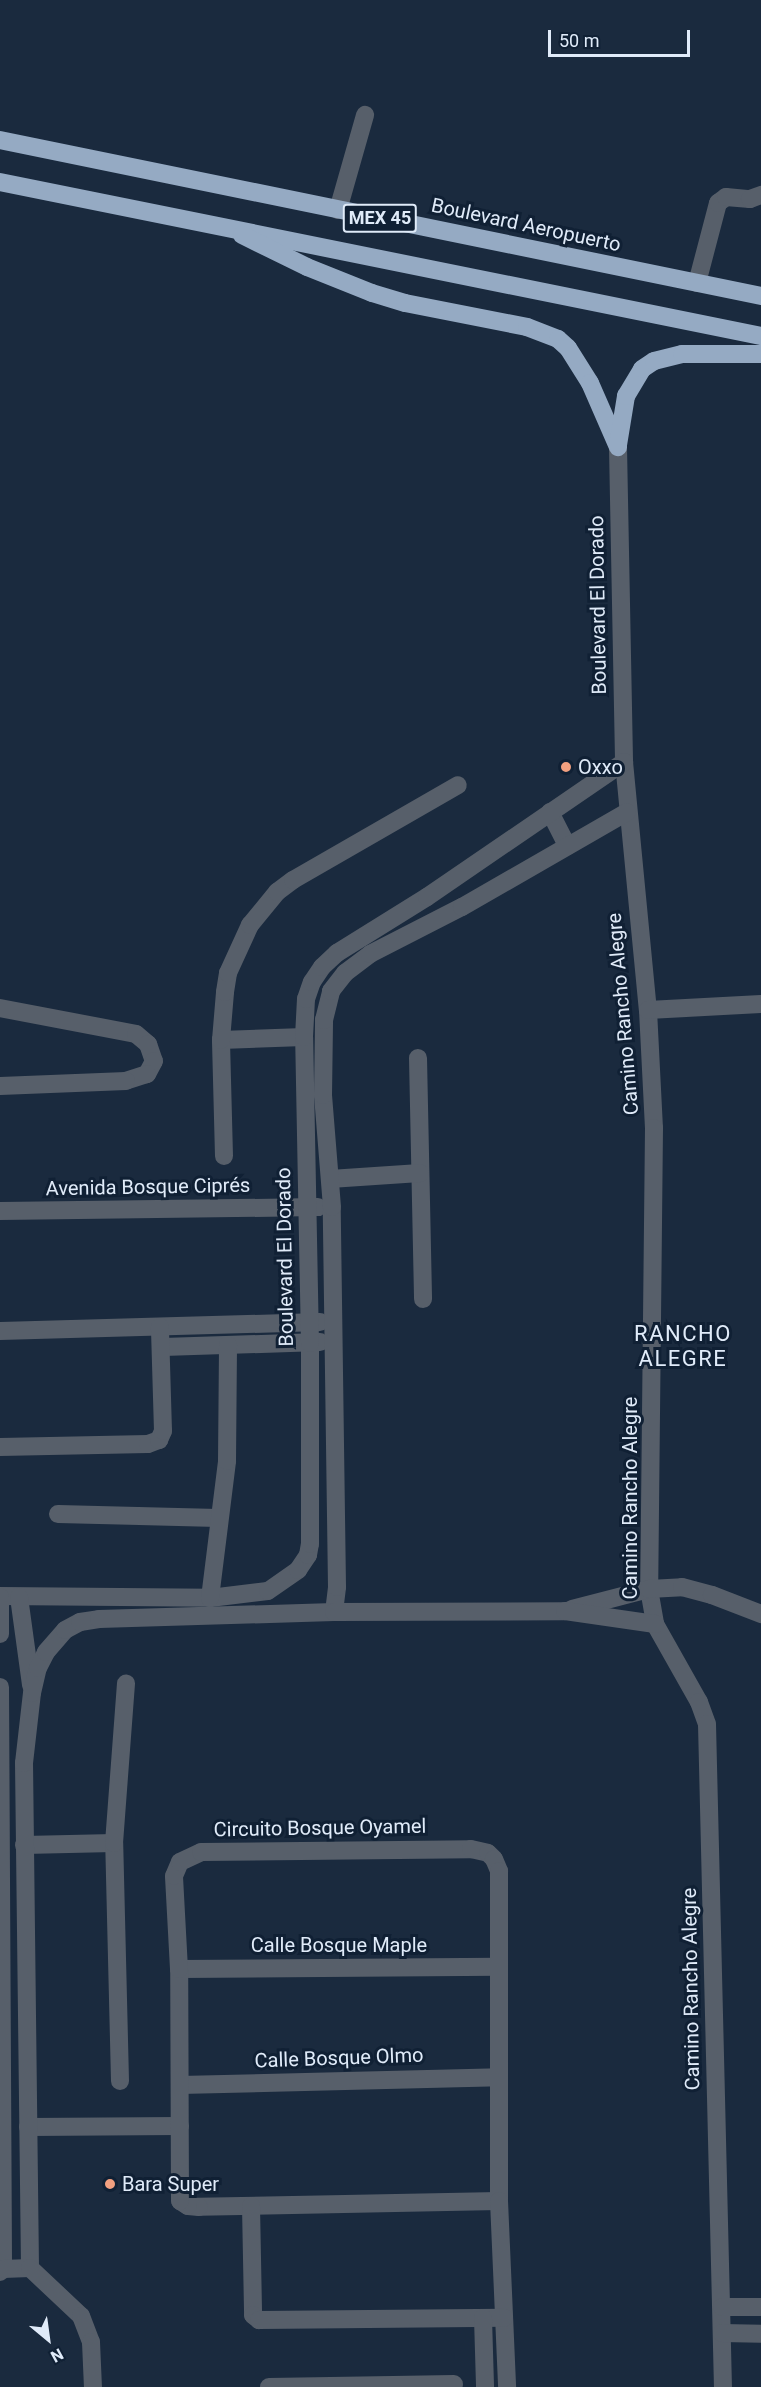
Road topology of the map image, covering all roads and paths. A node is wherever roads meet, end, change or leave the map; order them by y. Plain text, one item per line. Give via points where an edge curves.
1 (365, 115) dead end
2 (0, 140) edge
3 (0, 182) edge
4 (761, 195) edge
5 (338, 210) junction
6 (222, 225) junction
7 (697, 283) junction
8 (761, 296) edge
9 (761, 336) edge
10 (761, 354) edge
11 (618, 447) junction
12 (624, 762) junction
13 (458, 785) dead end
14 (550, 812) junction
15 (627, 812) junction
16 (567, 846) junction
17 (447, 883) junction
18 (462, 907) junction
19 (761, 1004) edge
20 (0, 1008) edge
21 (648, 1010) junction
22 (304, 1038) junction
23 (221, 1040) junction
24 (418, 1058) dead end
25 (0, 1086) edge
26 (224, 1156) dead end
27 (420, 1173) junction
28 (330, 1179) junction
29 (332, 1207) junction
30 (307, 1208) junction
31 (0, 1211) edge
32 (423, 1299) dead end
33 (333, 1321) junction
34 (308, 1322) junction
35 (160, 1327) junction
36 (0, 1331) edge
37 (334, 1341) junction
38 (310, 1343) junction
39 (228, 1345) junction
40 (163, 1347) junction
41 (0, 1447) edge
42 (58, 1514) dead end
43 (218, 1518) junction
44 (649, 1589) junction
45 (0, 1596) edge
46 (19, 1597) junction
47 (210, 1598) junction
48 (565, 1611) junction
49 (333, 1612) junction
50 (761, 1614) edge
51 (655, 1624) junction
52 (0, 1634) edge
53 (126, 1683) dead end
54 (0, 1687) edge
55 (32, 1693) junction
56 (1, 1774) edge
57 (114, 1843) junction
58 (24, 1845) junction
59 (2, 1961) edge
60 (499, 1966) junction
61 (179, 1969) junction
62 (500, 2077) junction
63 (120, 2081) dead end
64 (180, 2085) junction
65 (180, 2126) junction
66 (28, 2127) junction
67 (500, 2200) junction
68 (251, 2206) junction
69 (30, 2268) junction
70 (2, 2271) edge
71 (722, 2307) junction
72 (761, 2307) edge
73 (483, 2318) junction
74 (504, 2318) junction
75 (722, 2333) junction
76 (761, 2334) edge
77 (454, 2384) dead end
78 (93, 2387) edge
79 (269, 2387) edge
80 (485, 2387) edge
81 (507, 2387) edge
82 (723, 2387) edge

1 - 5 street
2 - 5 highway, Boulevard Aeropuerto / MEX 45
3 - 6 highway, MEX 45
4 - 7 street via 750,199 726,197 718,203
5 - 7 highway, Boulevard Aeropuerto / MEX 45
6 - 9 highway, MEX 45
6 - 11 highway via 372,293 527,327 558,339 590,383
7 - 8 highway, Boulevard Aeropuerto / MEX 45
10 - 11 highway via 682,354 654,361 642,369 626,396
11 - 12 street, Boulevard El Dorado
12 - 14 street, Boulevard El Dorado
12 - 15 street, Boulevard El Dorado
13 - 23 street via 293,880 271,898 250,925 228,973
14 - 16 street
14 - 17 street, Boulevard El Dorado
15 - 16 street
15 - 21 street, Camino Rancho Alegre
16 - 18 street
17 - 18 street
17 - 22 street, Boulevard El Dorado via 337,953 322,967 306,999
18 - 28 street via 370,954 345,973 332,991 324,1020 323,1095
19 - 21 street
20 - 25 street via 136,1034 148,1044 154,1061 147,1074 126,1081
21 - 44 street, Camino Rancho Alegre via 655,1229
22 - 23 street
22 - 30 street, Boulevard El Dorado
23 - 26 street
24 - 27 street
27 - 28 street
27 - 32 street
28 - 29 street
29 - 30 street, Avenida Bosque Ciprés
29 - 33 street
30 - 31 street, Avenida Bosque Ciprés
30 - 34 street, Boulevard El Dorado
33 - 34 street
33 - 37 street
34 - 35 street
34 - 38 street, Boulevard El Dorado
35 - 36 street
35 - 40 street
37 - 38 street
37 - 49 street
38 - 39 street
38 - 47 street, Boulevard El Dorado via 308,1555 297,1570 268,1591
39 - 40 street
39 - 43 street via 227,1461
40 - 41 street via 163,1431 156,1442
42 - 43 street
43 - 47 street
44 - 48 street
44 - 50 street via 682,1587
44 - 51 street, Camino Rancho Alegre
45 - 46 street, Boulevard El Dorado
45 - 52 street, Boulevard El Dorado
46 - 47 street, Boulevard El Dorado
46 - 55 street
48 - 49 street
48 - 51 street
49 - 55 street via 80,1622 65,1630 46,1652
51 - 71 street, Camino Rancho Alegre via 699,1702 707,1724
53 - 57 street
54 - 56 street
55 - 58 street via 24,1763
56 - 59 street
57 - 58 street
57 - 63 street
58 - 66 street
59 - 70 street
60 - 61 street, Calle Bosque Maple
60 - 61 street, Circuito Bosque Oyamel via 499,1871 488,1853 471,1849 193,1854 180,1862 174,1876
60 - 62 street, Circuito Bosque Oyamel
61 - 64 street, Circuito Bosque Oyamel
62 - 64 street, Calle Bosque Olmo
62 - 67 street, Circuito Bosque Oyamel
64 - 65 street, Circuito Bosque Oyamel
65 - 66 street
65 - 68 street, Circuito Bosque Oyamel via 180,2201 188,2206
66 - 69 street
67 - 68 street, Circuito Bosque Oyamel
67 - 74 street, Circuito Bosque Oyamel
68 - 73 street via 253,2314 259,2320
69 - 70 street
69 - 78 street via 81,2316 91,2342
71 - 72 street
71 - 75 street, Camino Rancho Alegre
73 - 74 street
73 - 80 street
74 - 81 street, Circuito Bosque Oyamel
75 - 76 street
75 - 82 street, Camino Rancho Alegre
77 - 79 street

